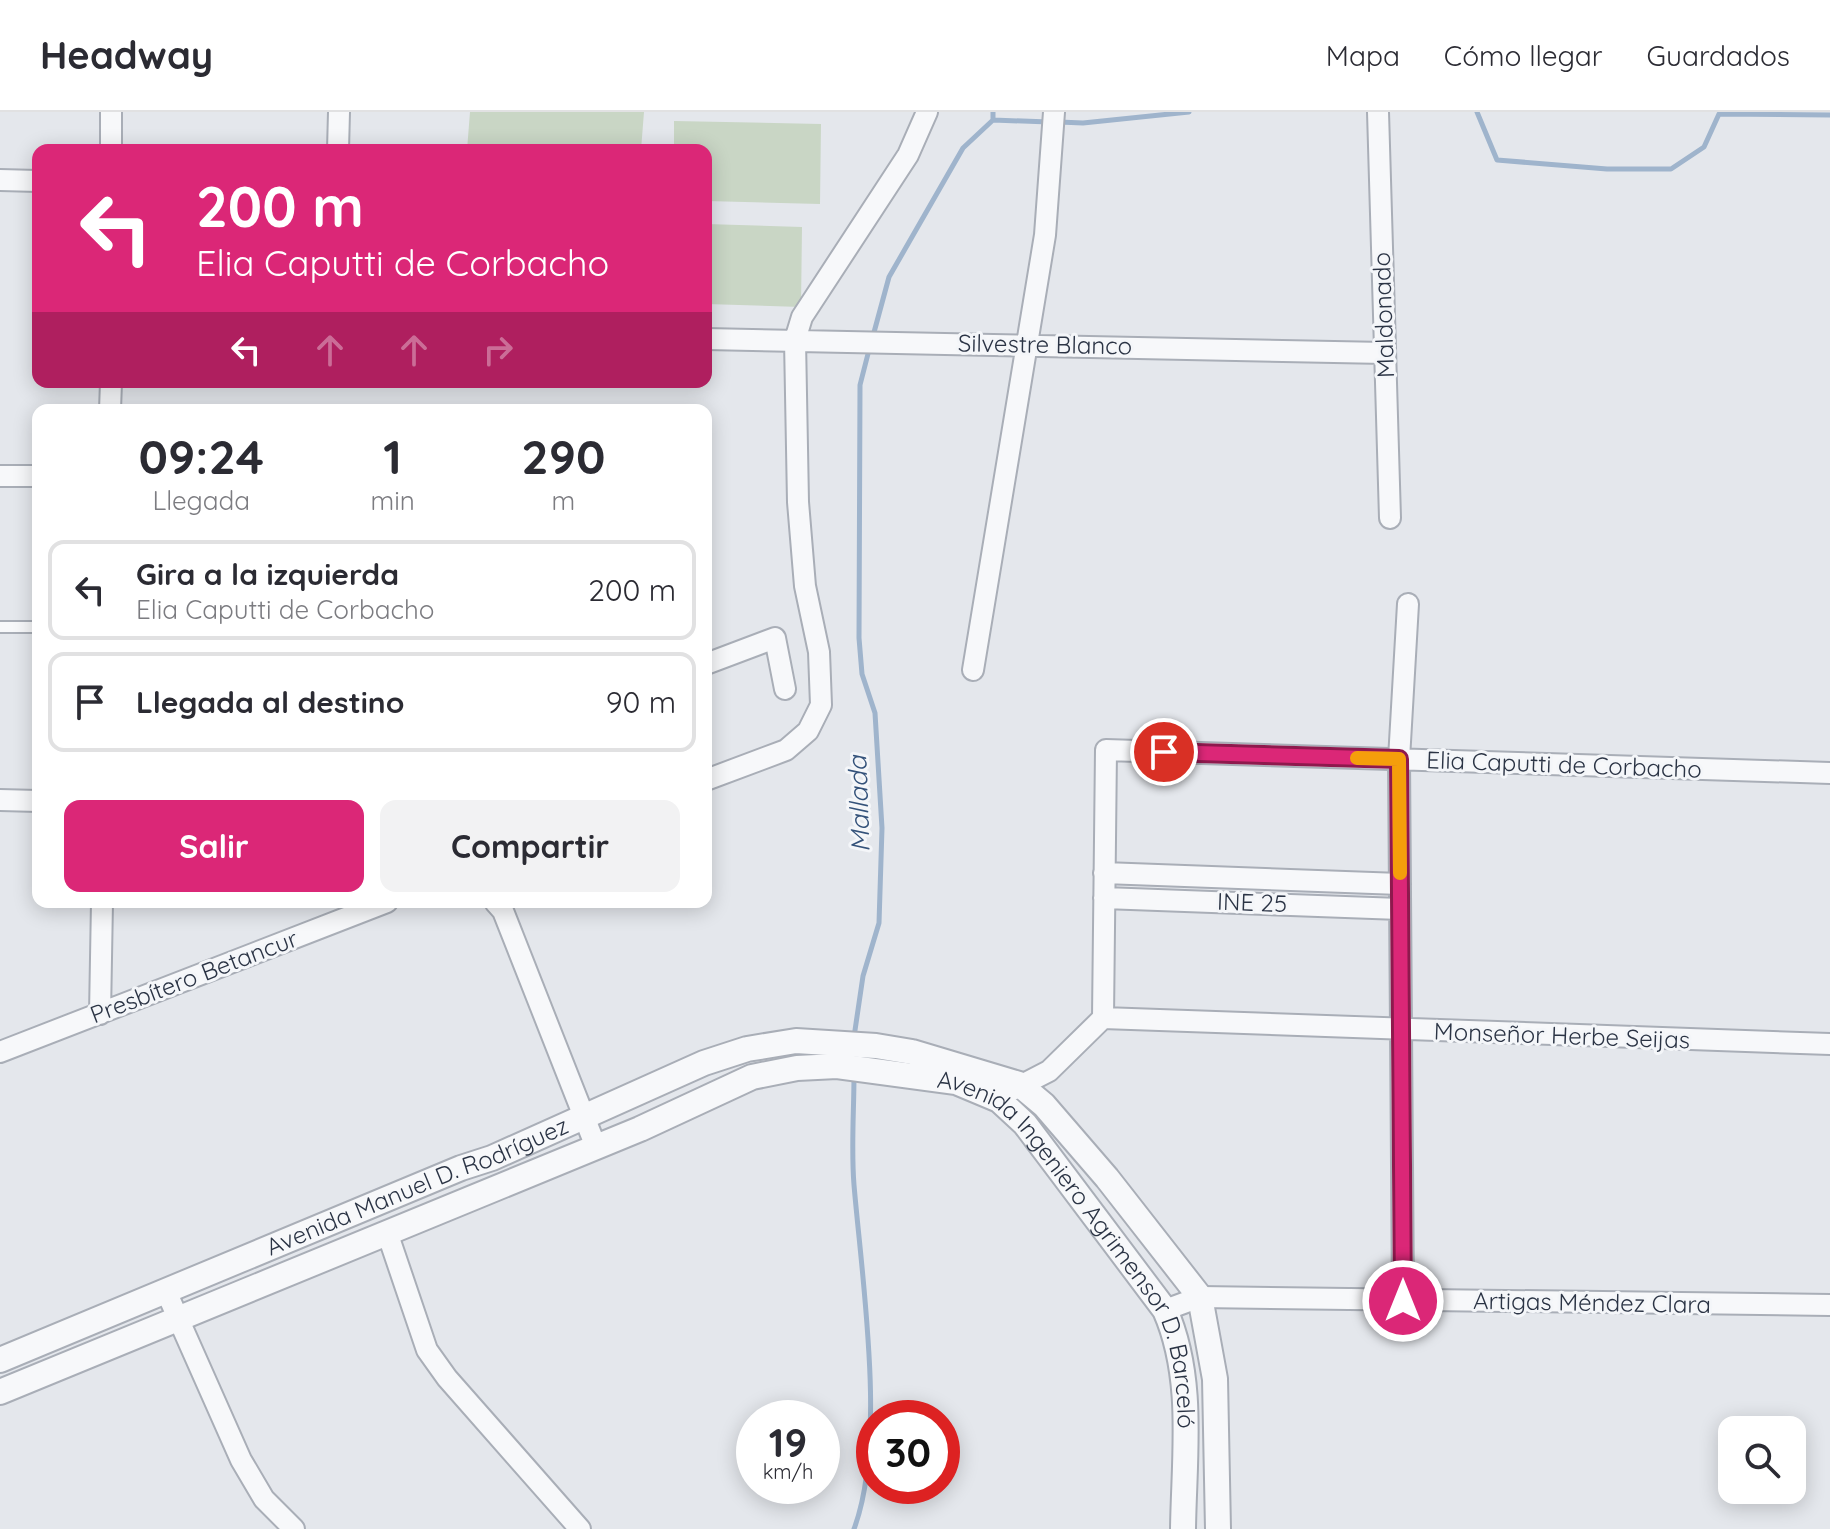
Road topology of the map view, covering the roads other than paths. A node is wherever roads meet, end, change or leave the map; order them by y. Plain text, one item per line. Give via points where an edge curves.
1 (111, 112) edge
2 (339, 112) edge
3 (927, 112) edge
4 (1054, 112) edge
5 (1378, 112) edge
6 (111, 144) edge
7 (338, 144) edge
8 (0, 180) edge
9 (32, 181) edge
10 (712, 339) edge
11 (795, 340) junction
12 (1025, 344) junction
13 (1385, 353) junction
14 (0, 476) edge
15 (32, 476) edge
16 (1390, 518) dead end
17 (1408, 604) dead end
18 (0, 627) edge
19 (32, 627) edge
20 (712, 662) edge
21 (973, 670) dead end
22 (785, 689) dead end
23 (1399, 759) junction
24 (1830, 773) edge
25 (712, 778) edge
26 (0, 800) edge
27 (32, 801) edge
28 (1104, 873) junction
29 (1400, 884) junction
30 (1104, 898) junction
31 (102, 908) edge
32 (372, 908) edge
33 (500, 908) edge
34 (1400, 909) junction
35 (100, 1014) junction
36 (1103, 1018) junction
37 (1401, 1031) junction
38 (1830, 1044) edge
39 (0, 1052) edge
40 (838, 1054) junction
41 (876, 1058) junction
42 (1019, 1084) junction
43 (999, 1100) junction
44 (584, 1117) junction
45 (596, 1147) junction
46 (388, 1235) junction
47 (166, 1291) junction
48 (1200, 1297) junction
49 (1403, 1301) junction
50 (1830, 1305) edge
51 (1165, 1310) junction
52 (178, 1321) junction
53 (0, 1360) edge
54 (0, 1392) edge
55 (294, 1529) edge
56 (580, 1529) edge
57 (1183, 1529) edge
58 (1218, 1529) edge

1 - 6 street
2 - 7 street
3 - 11 street via 908,155 802,317
4 - 12 street via 1045,235
5 - 13 street, Maldonado
8 - 9 street
10 - 11 street, Silvestre Blanco
11 - 12 street, Silvestre Blanco
11 - 25 street via 798,502 821,705 808,731 786,750
12 - 13 street, Silvestre Blanco
12 - 21 street
13 - 16 street, Maldonado
14 - 15 street
17 - 23 street
18 - 19 lane
20 - 22 street via 775,638
23 - 24 street, Elia Caputti de Corbacho
23 - 28 street, Elia Caputti de Corbacho via 1106,750
23 - 29 street
26 - 27 street
28 - 29 street, INE 25
28 - 30 street
29 - 34 street
30 - 34 street, INE 25
30 - 36 street
31 - 35 street
32 - 35 street, Presbítero Betancur
33 - 44 street
34 - 37 street
35 - 39 street, Presbítero Betancur
36 - 37 street, Monseñor Herbe Seijas
36 - 42 street via 1049,1071
37 - 38 street, Monseñor Herbe Seijas
37 - 49 street
40 - 41 street, Avenida Ingeniero Agrimensor D. Barceló
40 - 44 street, Avenida Manuel D. Rodríguez via 796,1041 747,1049
40 - 45 street, Avenida Manuel D. Rodríguez via 752,1077
41 - 42 street, Avenida Ingeniero Agrimensor D. Barceló via 979,1070
41 - 43 street, Avenida Ingeniero Agrimensor D. Barceló
42 - 43 street
42 - 48 street, Avenida Ingeniero Agrimensor D. Barceló via 1107,1178
43 - 51 street, Avenida Ingeniero Agrimensor D. Barceló via 1025,1124
44 - 45 street
44 - 47 street, Avenida Manuel D. Rodríguez
45 - 46 street, Avenida Manuel D. Rodríguez
46 - 52 street, Avenida Manuel D. Rodríguez
46 - 56 street via 427,1350
47 - 52 street
47 - 53 street, Avenida Manuel D. Rodríguez
48 - 49 street, Artigas Méndez Clara
48 - 51 street, Artigas Méndez Clara
48 - 58 street, Avenida Ingeniero Agrimensor D. Barceló via 1215,1379
49 - 50 street, Artigas Méndez Clara
51 - 57 street, Avenida Ingeniero Agrimensor D. Barceló via 1178,1339 1184,1386
52 - 54 street, Avenida Manuel D. Rodríguez
52 - 55 street via 241,1460 264,1499

